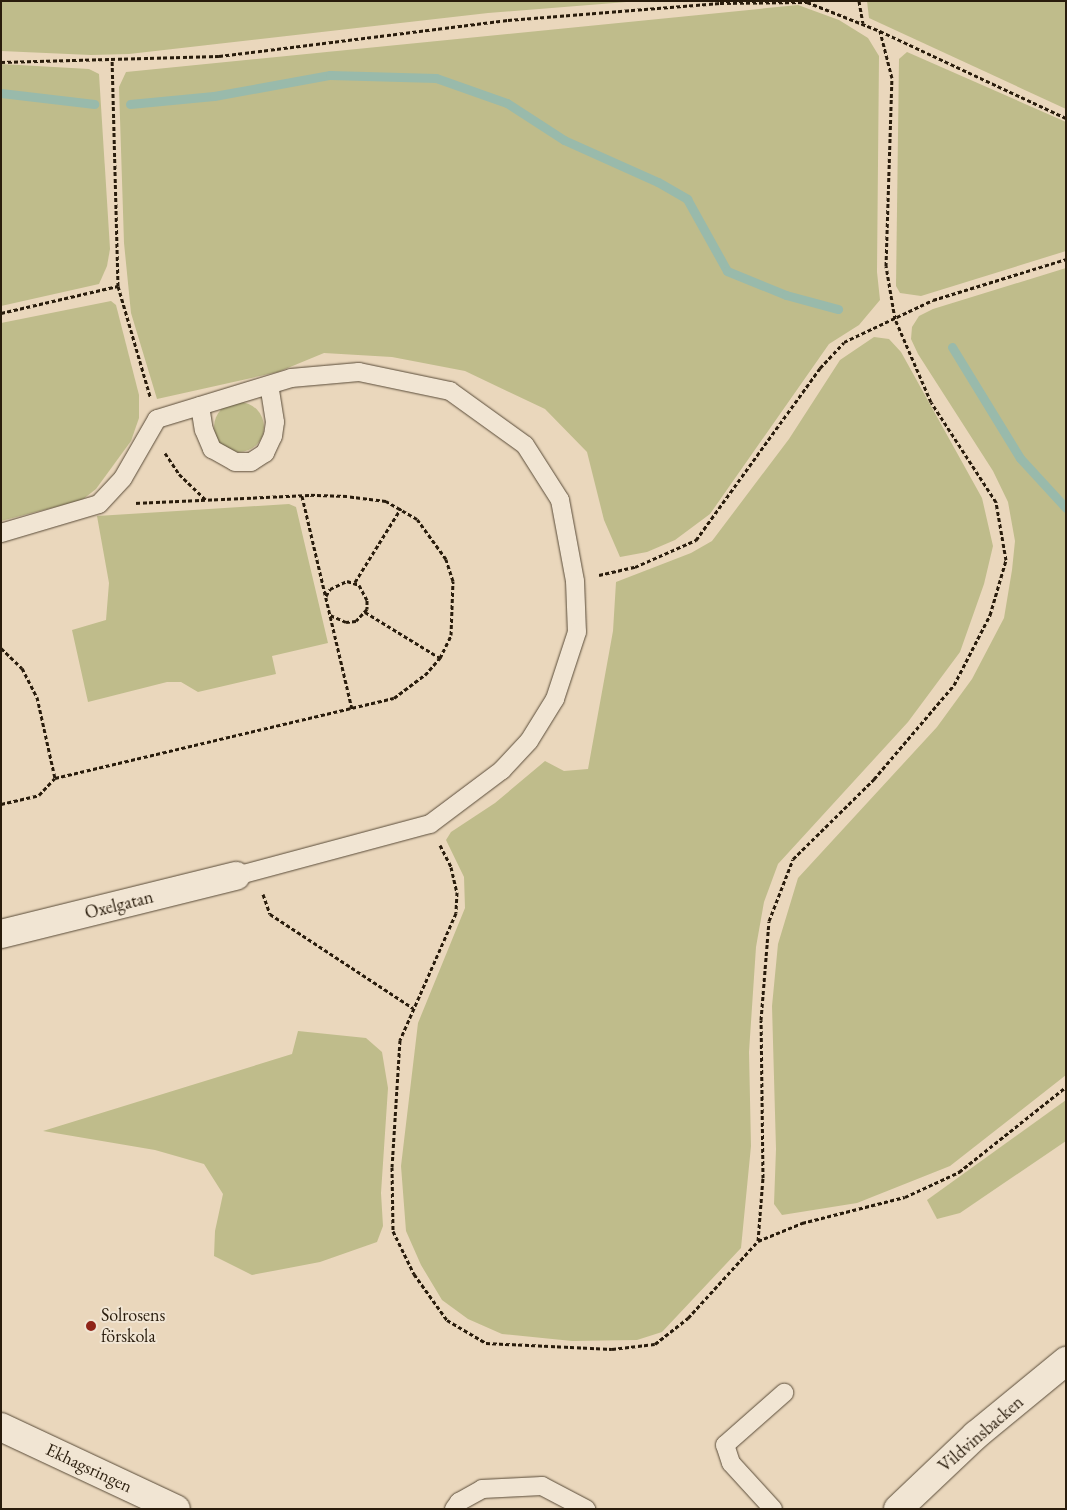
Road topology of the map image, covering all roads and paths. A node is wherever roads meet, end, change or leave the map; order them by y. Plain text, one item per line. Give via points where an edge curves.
1 (860, 1) edge
2 (807, 2) edge
3 (863, 24) junction
4 (880, 31) junction
5 (112, 60) junction
6 (1, 62) edge
7 (1066, 118) edge
8 (1066, 259) edge
9 (118, 286) junction
10 (1, 314) edge
11 (895, 319) junction
12 (269, 385) junction
13 (200, 406) junction
14 (154, 423) junction
15 (302, 496) junction
16 (206, 500) junction
17 (99, 504) junction
18 (402, 508) junction
19 (1, 533) edge
20 (575, 581) junction
21 (355, 582) junction
22 (326, 596) junction
23 (365, 612) junction
24 (330, 615) junction
25 (1, 648) edge
26 (440, 658) junction
27 (352, 710) junction
28 (55, 778) junction
29 (1, 804) edge
30 (430, 824) junction
31 (245, 873) junction
32 (1, 934) edge
33 (413, 1008) junction
34 (1066, 1087) edge
35 (758, 1241) junction
36 (1066, 1361) edge
37 (784, 1393) dead end
38 (1, 1427) edge
39 (176, 1509) edge
40 (454, 1509) edge
41 (586, 1509) edge
42 (773, 1509) edge
43 (898, 1509) edge

1 - 3 path
2 - 3 path
2 - 5 path via 720,2 527,18 219,56
3 - 4 path
4 - 7 path
4 - 11 path via 892,78 886,266
5 - 6 path
5 - 9 path
8 - 11 path via 933,300
9 - 10 path
9 - 14 path
11 - 20 path via 872,326 844,342 820,368 696,540 635,567
11 - 35 path via 931,402 996,502 1006,560 990,615 954,685 874,779 793,859 769,921 761,1020 763,1178
12 - 13 lane
12 - 13 lane via 276,422 273,436 266,453 251,462 235,462 212,448 204,430
12 - 20 lane via 291,378 359,372 450,391 525,445 560,500
13 - 14 lane
14 - 16 path via 179,474
14 - 17 lane via 123,478
15 - 16 path
15 - 18 path via 360,497 386,501
15 - 22 path
16 - 17 path
17 - 19 lane
18 - 21 path
18 - 26 path via 417,519 433,538 446,559 453,581 451,635
20 - 30 lane via 578,632 555,699 529,741 502,770
21 - 22 path via 339,583
21 - 23 path via 364,591 367,600
22 - 24 path
23 - 24 path via 356,621 346,622
23 - 26 path
24 - 27 path
25 - 28 path via 22,668 37,698
26 - 27 path via 408,690 394,698
27 - 28 path
28 - 29 path via 39,795
30 - 31 lane
30 - 33 path via 451,867 457,892 456,913
31 - 32 street, Oxelgatan
31 - 33 path via 270,914
33 - 35 path via 400,1040 392,1167 393,1231 414,1274 446,1320 486,1343 612,1349 655,1344 688,1318
34 - 35 path via 959,1172 905,1197 802,1223
36 - 43 street, Vildvinsbacken via 976,1435
37 - 42 lane via 725,1445 731,1463
38 - 39 street, Ekhagsringen
40 - 41 lane via 459,1502 482,1488 542,1486

